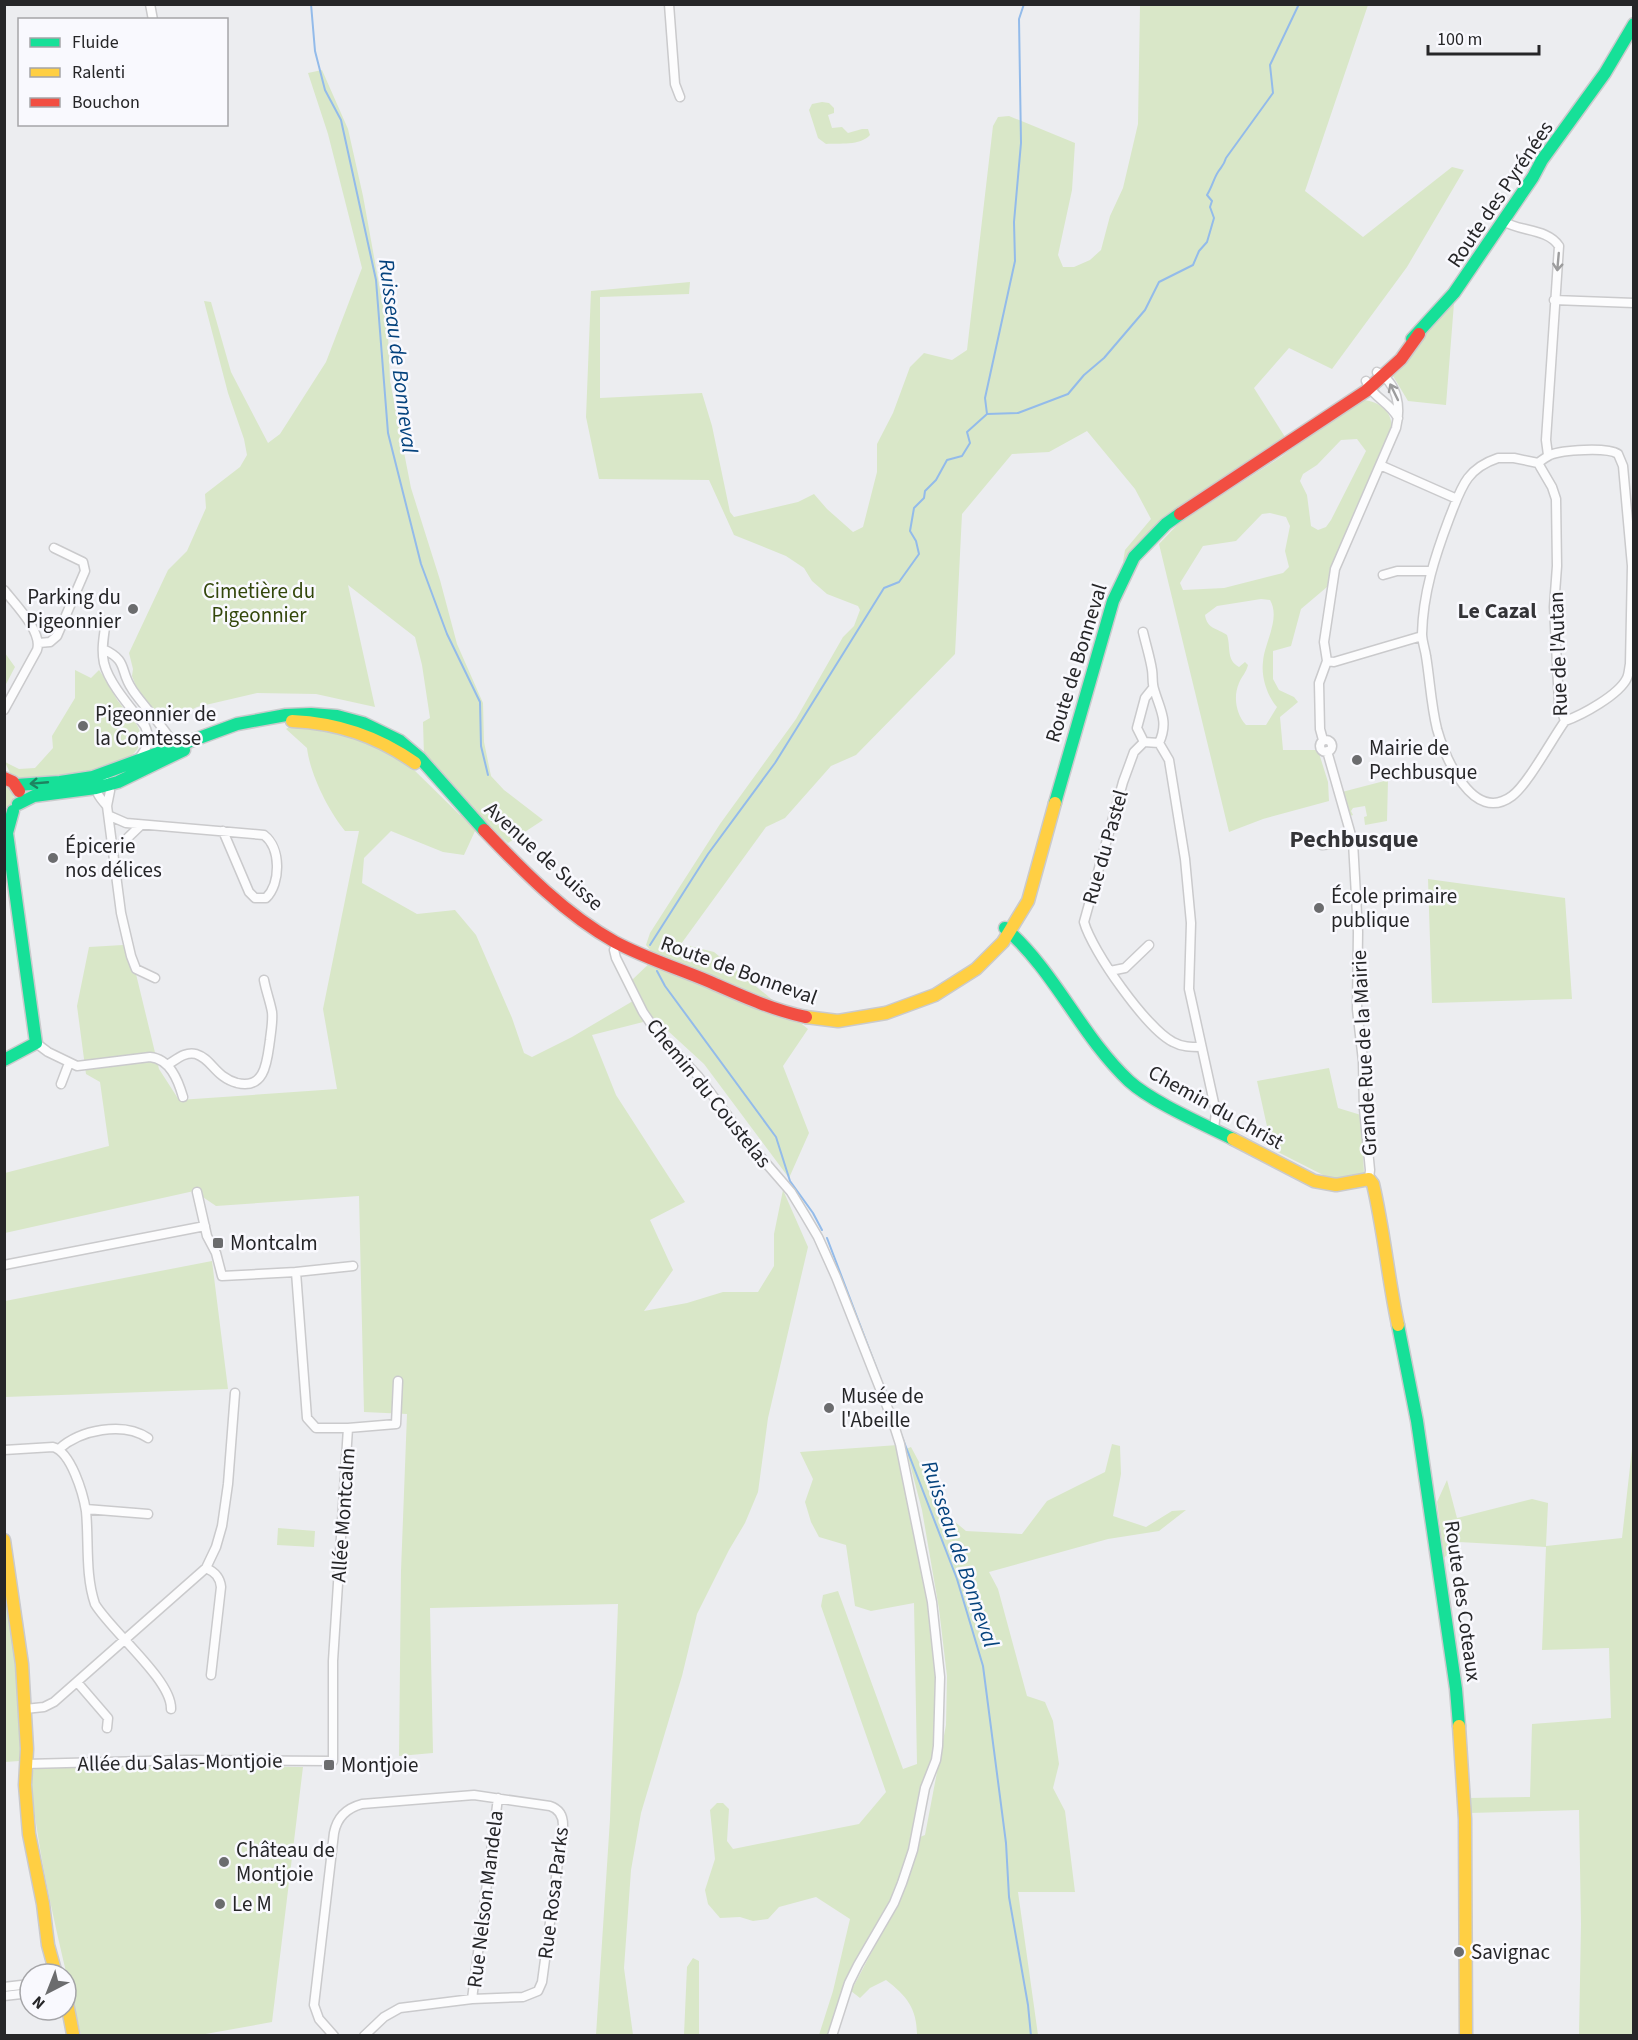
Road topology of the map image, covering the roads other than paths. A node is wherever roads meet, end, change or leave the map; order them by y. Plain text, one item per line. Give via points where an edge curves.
1 (669, 4) edge
2 (1634, 24) edge
3 (680, 97) dead end
4 (1505, 222) junction
5 (1554, 300) junction
6 (1634, 303) edge
7 (1372, 383) junction
8 (1399, 418) junction
9 (1548, 455) junction
10 (1538, 463) junction
11 (1380, 465) junction
12 (1457, 499) junction
13 (54, 549) dead end
14 (1430, 571) junction
15 (1383, 575) dead end
16 (4, 590) edge
17 (106, 621) dead end
18 (1143, 632) dead end
19 (1422, 636) junction
20 (39, 643) junction
21 (103, 649) junction
22 (1327, 661) junction
23 (1630, 680) edge
24 (1154, 688) junction
25 (4, 710) edge
26 (1565, 721) junction
27 (164, 731) junction
28 (1144, 742) junction
29 (148, 744) junction
30 (1159, 744) junction
31 (176, 750) junction
32 (136, 762) junction
33 (9, 779) edge
34 (101, 783) junction
35 (12, 810) edge
36 (110, 816) junction
37 (141, 825) junction
38 (6, 831) edge
39 (223, 831) junction
40 (1353, 843) junction
41 (1322, 845) dead end
42 (114, 851) junction
43 (1008, 930) junction
44 (617, 943) junction
45 (1149, 945) dead end
46 (1110, 971) junction
47 (155, 978) dead end
48 (264, 981) dead end
49 (36, 1043) junction
50 (1201, 1047) junction
51 (4, 1060) edge
52 (69, 1063) junction
53 (167, 1065) junction
54 (61, 1084) dead end
55 (183, 1097) dead end
56 (1212, 1102) junction
57 (1200, 1122) junction
58 (1214, 1129) junction
59 (1368, 1179) junction
60 (197, 1192) dead end
61 (205, 1226) junction
62 (4, 1265) edge
63 (353, 1266) dead end
64 (296, 1272) junction
65 (398, 1381) dead end
66 (235, 1393) dead end
67 (348, 1428) junction
68 (148, 1438) dead end
69 (59, 1449) junction
70 (4, 1450) edge
71 (86, 1509) junction
72 (148, 1514) dead end
73 (4, 1540) edge
74 (206, 1568) junction
75 (125, 1640) junction
76 (211, 1675) dead end
77 (77, 1682) junction
78 (25, 1709) junction
79 (171, 1709) dead end
80 (107, 1728) dead end
81 (333, 1761) joint
82 (26, 1764) junction
83 (498, 1798) junction
84 (47, 1936) junction
85 (53, 1962) edge
86 (57, 1962) edge
87 (472, 1999) junction
88 (334, 2036) edge
89 (364, 2036) edge
90 (832, 2036) edge
91 (1466, 2036) edge

1 - 3 street via 675,84
2 - 4 street, Route des Pyrénées via 1552,157
4 -> 5 street via 1546,235 1559,246
4 - 7 street, Route des Pyrénées via 1471,275
5 - 6 street
5 - 9 street
7 - 8 street
8 -> 7 street via 1397,398 1390,384
7 - 43 street, Route de Bonneval via 1328,417 1166,524 1134,557 1102,634 1044,840
8 - 11 street, Grande Rue de la Mairie
9 - 10 street
9 - 23 street via 1606,450 1621,459 1632,566
10 - 12 street, Rue de l'Autan via 1498,458 1482,463 1469,475
10 - 26 street, Rue de l'Autan via 1556,499 1554,607 1559,703
11 - 12 street
11 - 22 street, Grande Rue de la Mairie via 1335,569 1324,642
12 - 14 street, Rue de l'Autan
13 - 20 street via 83,562 85,571 57,636 50,642
14 - 15 street
14 - 19 street, Rue de l'Autan
16 - 20 street via 37,634
17 - 21 street
18 - 24 street
19 - 22 street
19 - 26 street, Rue de l'Autan via 1437,730 1455,771 1473,796 1494,802 1512,796
20 - 25 street
21 - 27 street via 116,655 131,689
21 - 29 street via 106,672 145,726
22 - 40 street, Grande Rue de la Mairie via 1319,683 1320,729 1323,740 1331,743 1327,751
23 - 26 street via 1586,713
24 - 28 street via 1146,698 1137,728
24 - 30 street via 1164,722
27 - 29 street via 164,740
27 - 31 street
28 - 30 street
28 - 46 street, Rue du Pastel via 1134,752 1123,782 1084,918 1086,930
29 - 32 street
30 - 50 street via 1169,760 1185,859 1191,923 1189,989
31 - 32 street, Avenue de Suisse
31 - 34 street, Avenue de Suisse via 129,777
31 - 44 street, Avenue de Suisse via 249,727 290,721 328,723 380,740 405,755 449,793 521,868 585,922
32 - 34 street, Avenue de Suisse
34 -> 33 street, Avenue de Suisse
33 - 35 street via 20,792
34 - 35 street, Avenue de Suisse via 34,796
34 - 36 street via 101,799
35 - 38 street
36 - 37 street
36 - 42 street
37 - 39 street
37 - 42 street
38 - 49 street
39 - 39 street via 260,833 271,841 278,862 272,891 266,898 259,900 249,892
40 - 41 street
40 - 59 street, Grande Rue de la Mairie via 1357,1009
42 - 47 street via 131,956 136,969
43 - 44 street, Route de Bonneval via 952,985 895,1011 852,1021 819,1020 765,1005
43 - 57 street, Chemin du Christ via 1038,963 1120,1072 1141,1090
44 - 90 street, Chemin du Coustelas via 616,958 651,1024 698,1076 790,1192 818,1237 892,1419 930,1586 940,1677 936,1760 925,1788 913,1850 894,1903 849,1983
45 - 46 street via 1125,968
46 - 50 street, Rue du Pastel via 1156,1029 1186,1047
48 - 53 street via 272,1022 267,1064 258,1079 245,1084 225,1079 195,1054 185,1054
49 - 51 street
49 - 52 street
50 - 56 street
52 - 53 street via 80,1066 150,1058
52 - 54 street
53 - 55 street via 177,1078
56 - 57 street
56 - 58 street via 1216,1112
57 - 58 street, Chemin du Christ
58 - 59 street, Chemin du Christ via 1323,1184 1343,1185
59 - 91 street, Route des Coteaux via 1380,1212 1390,1287 1417,1421 1456,1689 1465,1820
60 - 61 street
61 - 62 street
61 - 64 street via 222,1276
63 - 64 street
64 - 67 street, Allée Montcalm via 307,1418 316,1428
65 - 67 street via 396,1424
66 - 74 street via 222,1526
67 - 81 street, Allée Montcalm via 333,1661
68 - 69 street via 132,1431 106,1430 78,1436
69 - 70 street
69 - 71 street via 70,1463
71 - 72 street
71 - 75 street via 93,1597
73 - 78 street
74 - 75 street
74 - 76 street via 216,1574 221,1587
75 - 77 street
75 - 79 street via 169,1694
77 - 78 street via 51,1704
77 - 80 street via 108,1718
78 - 82 street
81 - 82 street, Allée du Salas-Montjoie
82 - 84 street via 21,1785
83 - 87 street, Rue Nelson Mandela
83 - 87 street, Rue Rosa Parks via 550,1806 560,1813 563,1826 554,1902 538,1991 524,1997
83 - 88 street, Rue Rosa Parks via 474,1795 368,1804 341,1816 334,1833 314,2005 317,2016
84 - 85 street
84 - 86 street
87 - 89 street, Rue Rosa Parks via 400,2008

